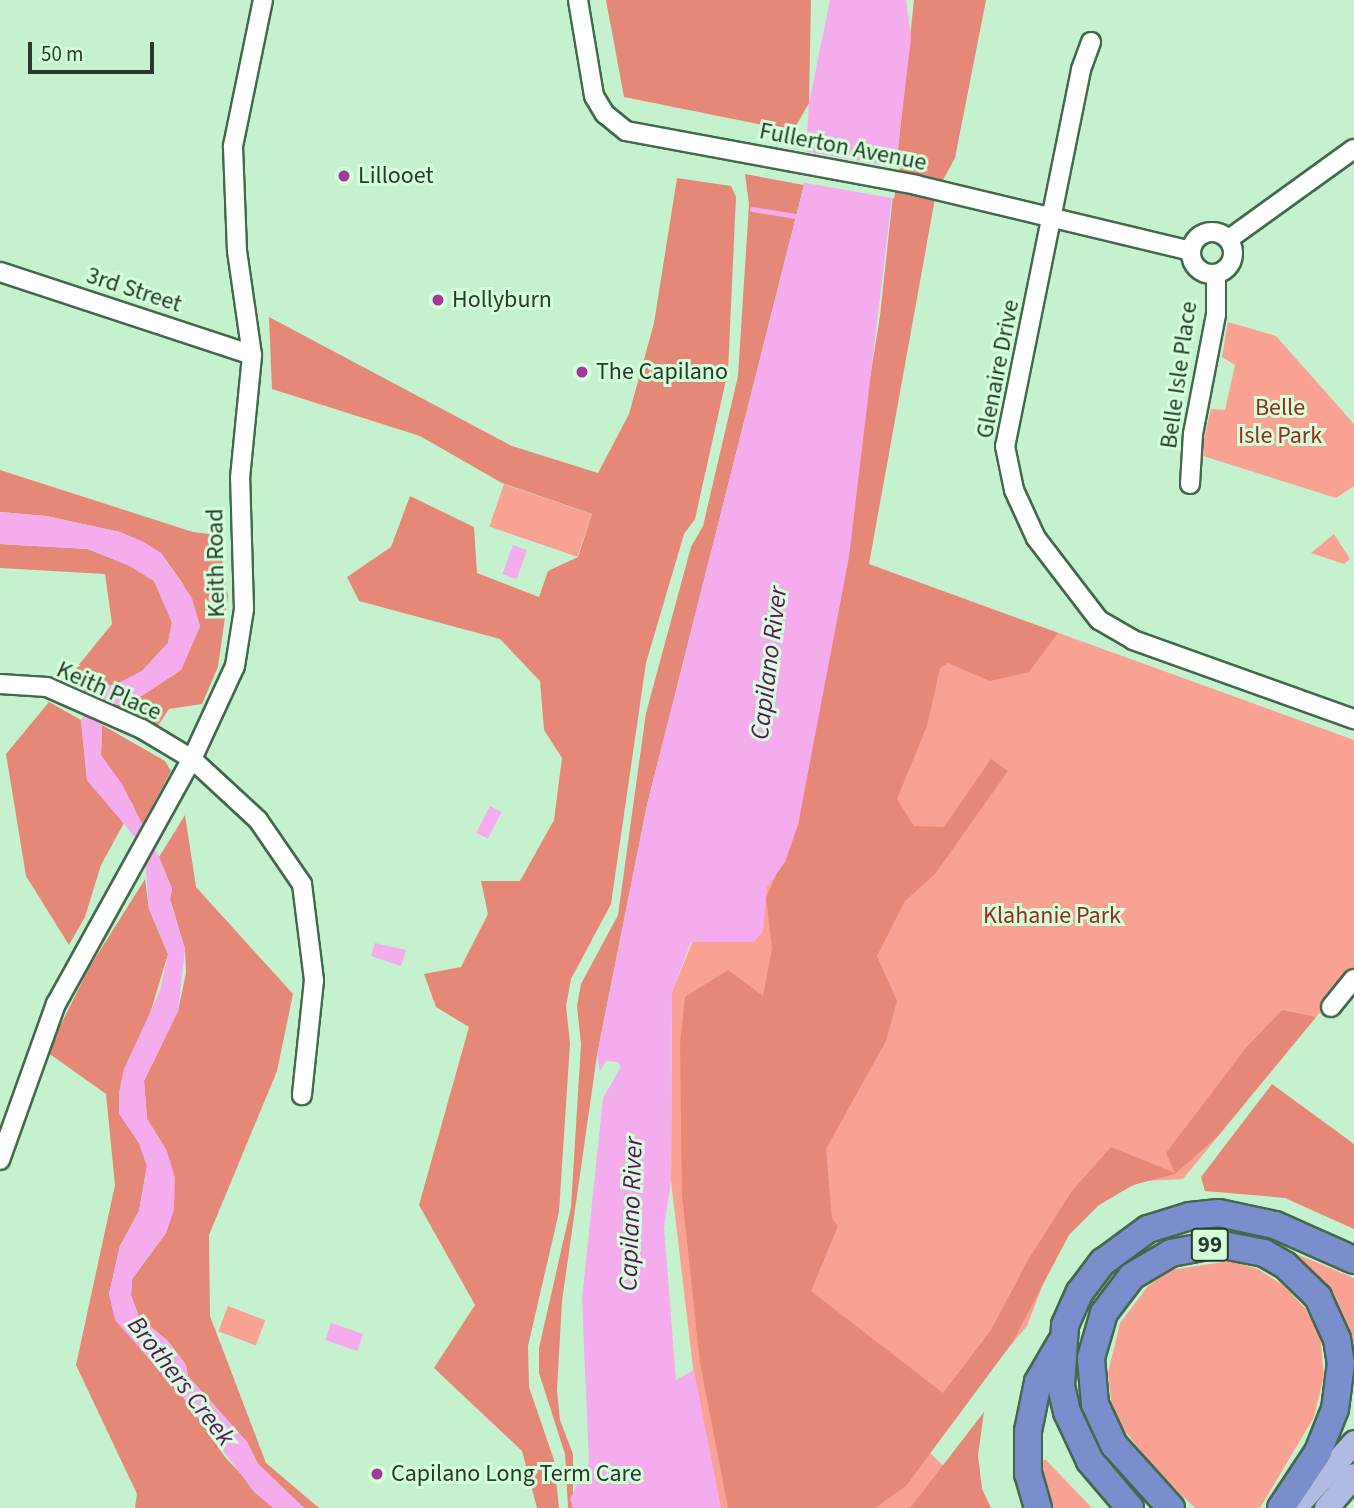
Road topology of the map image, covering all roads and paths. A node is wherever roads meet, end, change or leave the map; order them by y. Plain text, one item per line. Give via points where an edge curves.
1 (263, 0) edge
2 (578, 0) edge
3 (1091, 43) dead end
4 (1354, 149) edge
5 (1053, 218) junction
6 (1229, 239) junction
7 (1191, 251) junction
8 (0, 272) edge
9 (1216, 274) junction
10 (252, 355) junction
11 (1190, 484) dead end
12 (0, 684) edge
13 (1354, 719) edge
14 (192, 759) junction
15 (1354, 979) edge
16 (1331, 1007) dead end
17 (302, 1095) dead end
18 (0, 1160) edge
19 (1354, 1260) edge
20 (1061, 1343) junction
21 (1354, 1442) edge
22 (1354, 1475) edge
23 (1038, 1508) edge
24 (1130, 1508) edge
25 (1171, 1508) edge
26 (1281, 1508) edge
27 (1294, 1508) edge
28 (1326, 1508) edge

1 - 10 street, Keith Road via 233,146 237,251
2 - 5 street, Fullerton Avenue via 599,107 626,131 916,185
3 - 5 street, Glenaire Drive via 1081,70
4 - 6 street
5 - 7 street, Fullerton Avenue
5 - 13 street, Glenaire Drive via 1005,446 1009,476 1035,538 1090,611 1133,640
6 - 7 street via 1217,232 1203,234
6 - 9 street via 1233,257 1227,268
7 - 9 street via 1198,269
8 - 10 street, 3rd Street
9 - 11 street, Belle Isle Place via 1216,314 1193,434
10 - 14 street, Keith Road via 240,478 244,609 235,666
12 - 14 street, Keith Place via 47,687 142,729
14 - 17 street, Keith Place via 258,820 302,884 314,980
14 - 18 street, Keith Road via 45,1028
15 - 16 street
19 - 20 highway via 1246,1217 1219,1213 1168,1222 1132,1238 1103,1262 1080,1292
20 - 23 highway via 1038,1382 1028,1432 1028,1474
20 - 24 highway via 1061,1386 1067,1412 1090,1461
21 - 27 main road
22 - 28 main road
25 - 26 highway, 99 via 1114,1445 1095,1404 1091,1358 1104,1313 1132,1276 1171,1252 1218,1244 1264,1253 1285,1265 1318,1297 1337,1339 1340,1363 1335,1409 1318,1451

